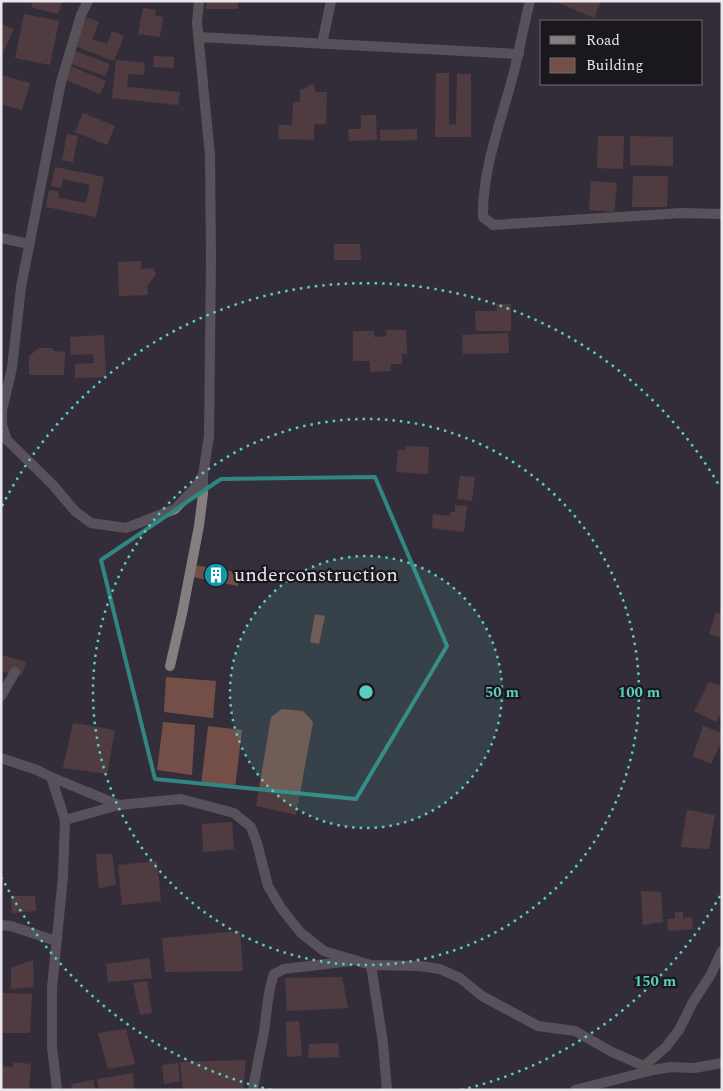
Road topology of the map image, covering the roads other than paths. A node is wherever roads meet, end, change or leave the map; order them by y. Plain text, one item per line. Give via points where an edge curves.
1 (88, 1) edge
2 (200, 1) edge
3 (331, 1) edge
4 (530, 1) edge
5 (198, 37) junction
6 (322, 44) junction
7 (519, 54) junction
8 (722, 214) edge
9 (1, 238) edge
10 (29, 244) junction
11 (203, 476) junction
12 (170, 666) dead end
13 (14, 672) dead end
14 (1, 696) edge
15 (1, 758) edge
16 (51, 778) junction
17 (119, 805) junction
18 (65, 820) junction
19 (1, 925) edge
20 (56, 941) junction
21 (722, 951) edge
22 (353, 961) junction
23 (370, 965) junction
24 (722, 1063) edge
25 (649, 1068) junction
26 (57, 1090) edge
27 (253, 1090) edge
28 (387, 1090) edge
29 (574, 1090) edge

1 - 10 street via 61,82
2 - 5 street
3 - 6 street
4 - 7 street
5 - 6 street
5 - 11 street via 210,155 209,436
6 - 7 street
7 - 8 street via 491,159 483,204 483,217 493,225 682,213
9 - 10 street
10 - 11 street via 12,368 2,410 7,440 75,511 91,523 126,528 176,509
11 - 12 street via 199,526
13 - 14 street
15 - 16 street
16 - 17 street
16 - 18 street
17 - 18 street
17 - 22 street via 181,799 234,813 251,827 268,886 280,908 301,933 324,951
18 - 20 street
19 - 20 street
20 - 26 street via 52,1047
21 - 25 street via 679,1030
22 - 23 street
22 - 27 street via 284,969 274,974
23 - 25 street via 440,969 538,1026 575,1031
23 - 28 street
24 - 25 street via 694,1068
25 - 29 street

